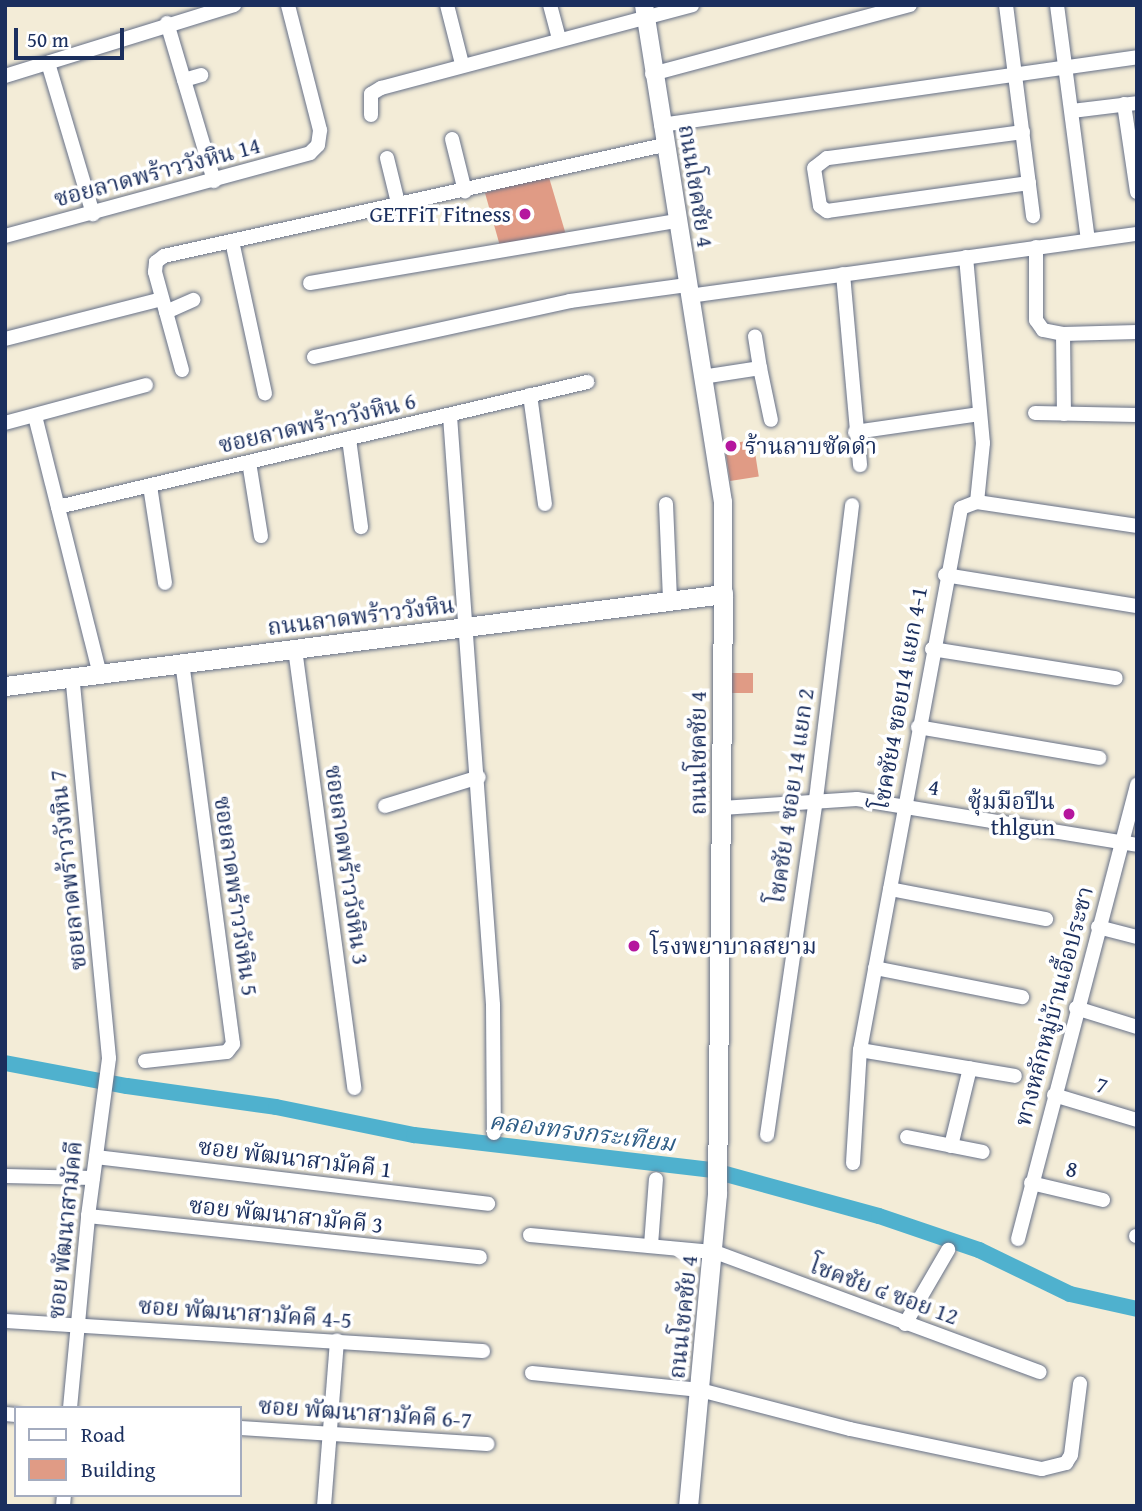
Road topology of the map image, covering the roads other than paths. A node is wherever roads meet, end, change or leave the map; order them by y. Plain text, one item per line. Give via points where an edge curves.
1 (234, 5) edge
2 (447, 5) edge
3 (550, 5) edge
4 (692, 5) edge
5 (910, 5) edge
6 (1006, 5) edge
7 (1057, 5) edge
8 (291, 6) edge
9 (644, 11) edge
10 (167, 23) junction
11 (559, 38) junction
12 (1137, 57) edge
13 (47, 63) junction
14 (462, 64) junction
15 (1066, 69) junction
16 (652, 74) junction
17 (201, 75) dead end
18 (5, 76) edge
19 (1016, 76) junction
20 (184, 80) junction
21 (1130, 103) edge
22 (1072, 111) junction
23 (371, 115) dead end
24 (661, 125) junction
25 (1023, 132) junction
26 (452, 139) dead end
27 (664, 145) junction
28 (387, 158) dead end
29 (214, 181) junction
30 (1029, 183) junction
31 (465, 191) junction
32 (1137, 192) edge
33 (398, 207) junction
34 (93, 214) junction
35 (1033, 216) dead end
36 (677, 221) junction
37 (1137, 234) edge
38 (5, 236) edge
39 (1088, 239) junction
40 (232, 240) junction
41 (1035, 247) junction
42 (966, 257) junction
43 (843, 274) junction
44 (310, 282) dead end
45 (688, 290) junction
46 (192, 300) dead end
47 (164, 305) junction
48 (1137, 332) edge
49 (1063, 334) junction
50 (755, 336) dead end
51 (5, 339) edge
52 (314, 357) dead end
53 (760, 368) junction
54 (181, 370) dead end
55 (702, 377) junction
56 (587, 382) dead end
57 (146, 385) dead end
58 (265, 393) dead end
59 (530, 396) junction
60 (1035, 413) dead end
61 (981, 414) junction
62 (1064, 414) junction
63 (1137, 415) edge
64 (35, 416) junction
65 (450, 416) junction
66 (771, 420) dead end
67 (5, 423) edge
68 (855, 432) junction
69 (349, 439) junction
70 (249, 462) junction
71 (860, 465) dead end
72 (150, 486) junction
73 (976, 502) junction
74 (545, 504) dead end
75 (666, 504) dead end
76 (852, 505) dead end
77 (58, 507) junction
78 (1137, 526) edge
79 (361, 527) dead end
80 (261, 536) dead end
81 (945, 575) junction
82 (165, 583) dead end
83 (723, 594) junction
84 (670, 601) junction
85 (1136, 606) edge
86 (467, 627) junction
87 (295, 649) junction
88 (932, 649) junction
89 (182, 663) junction
90 (100, 674) junction
91 (72, 677) junction
92 (1116, 678) dead end
93 (5, 686) edge
94 (918, 727) junction
95 (1099, 758) dead end
96 (479, 777) junction
97 (1137, 784) edge
98 (816, 799) junction
99 (904, 805) junction
100 (385, 806) dead end
101 (722, 808) junction
102 (1122, 841) junction
103 (1137, 845) edge
104 (890, 889) junction
105 (1046, 919) dead end
106 (1098, 927) junction
107 (1137, 937) edge
108 (875, 968) junction
109 (1023, 997) dead end
110 (1076, 1008) junction
111 (1137, 1027) edge
112 (860, 1050) junction
113 (109, 1058) joint
114 (145, 1061) dead end
115 (970, 1068) junction
116 (1015, 1076) dead end
117 (354, 1088) dead end
118 (1054, 1095) junction
119 (1137, 1119) edge
120 (494, 1133) dead end
121 (767, 1135) dead end
122 (907, 1137) dead end
123 (951, 1146) junction
124 (983, 1152) dead end
125 (96, 1157) junction
126 (853, 1163) dead end
127 (5, 1176) edge
128 (93, 1178) junction
129 (656, 1179) dead end
130 (1031, 1183) junction
131 (1103, 1200) dead end
132 (488, 1204) dead end
133 (88, 1216) junction
134 (530, 1235) dead end
135 (1018, 1239) dead end
136 (651, 1245) junction
137 (948, 1250) dead end
138 (715, 1252) junction
139 (480, 1257) dead end
140 (5, 1321) edge
141 (905, 1324) junction
142 (78, 1325) junction
143 (337, 1341) junction
144 (483, 1351) dead end
145 (1039, 1372) dead end
146 (532, 1373) dead end
147 (1080, 1384) dead end
148 (700, 1390) junction
149 (70, 1406) edge
150 (242, 1428) edge
151 (330, 1433) junction
152 (487, 1444) dead end
153 (324, 1506) edge
154 (688, 1506) edge

1 - 10 street
2 - 14 street
3 - 11 street
4 - 9 street
5 - 16 street
6 - 19 street
7 - 15 street
8 - 29 street, ซอยลาดพร้าววังหิน 14 via 320,130 318,145 310,153
9 - 11 street
9 - 16 street, ถนนโชคชัย 4
10 - 13 street
10 - 20 street
11 - 14 street
12 - 15 street
13 - 18 street
13 - 34 street
14 - 23 street via 381,88 371,94
15 - 19 street
15 - 22 street
16 - 24 street, ถนนโชคชัย 4
17 - 20 street
19 - 24 street
19 - 25 street
20 - 29 street
21 - 22 street
21 - 32 street
22 - 39 street
24 - 27 street, ถนนโชคชัย 4
25 - 30 street
25 - 30 street via 827,158 814,168 820,206 827,211
26 - 31 street
27 - 31 street
27 - 36 street, ถนนโชคชัย 4
28 - 33 street
29 - 34 street, ซอยลาดพร้าววังหิน 14
30 - 35 street
31 - 33 street
33 - 40 street
34 - 38 street, ซอยลาดพร้าววังหิน 14
36 - 44 street
36 - 45 street, ถนนโชคชัย 4
37 - 39 street
39 - 41 street
40 - 47 street via 156,262
40 - 58 street
41 - 42 street
41 - 49 street via 1036,320 1043,330
42 - 43 street
42 - 61 street
43 - 45 street
43 - 68 street
45 - 52 street via 558,303
45 - 55 street, ถนนโชคชัย 4
46 - 47 street
47 - 51 street
47 - 54 street
48 - 49 street
49 - 62 street
50 - 53 street
53 - 55 street
53 - 66 street
55 - 83 street, ถนนโชคชัย 4 via 723,502
56 - 59 street, ซอยลาดพร้าววังหิน 6
57 - 64 street
59 - 65 street, ซอยลาดพร้าววังหิน 6
59 - 74 street
60 - 62 street
61 - 68 street
61 - 73 street via 982,463
62 - 63 street
64 - 67 street
64 - 77 street
65 - 69 street, ซอยลาดพร้าววังหิน 6
65 - 86 street
68 - 71 street
69 - 70 street, ซอยลาดพร้าววังหิน 6
69 - 79 street
70 - 72 street, ซอยลาดพร้าววังหิน 6
70 - 80 street
72 - 77 street, ซอยลาดพร้าววังหิน 6
72 - 82 street
73 - 78 street
73 - 81 street, โชคชัย4 ซอย14 แยก 4-1 via 961,508 958,515
75 - 84 street
76 - 98 street, โชคชัย 4 ซอย 14 แยก 2
77 - 90 street
81 - 85 street
81 - 88 street, โชคชัย4 ซอย14 แยก 4-1
83 - 84 main road, ถนนลาดพร้าววังหิน
83 - 101 main road, ถนนโชคชัย 4
84 - 86 main road, ถนนลาดพร้าววังหิน
86 - 87 main road, ถนนลาดพร้าววังหิน
86 - 96 street
87 - 89 main road, ถนนลาดพร้าววังหิน
87 - 117 street, ซอยลาดพร้าววังหิน 3
88 - 92 street
88 - 94 street, โชคชัย4 ซอย14 แยก 4-1
89 - 90 main road, ถนนลาดพร้าววังหิน
89 - 114 street, ซอยลาดพร้าววังหิน 5 via 233,1044 227,1052
90 - 91 main road, ถนนลาดพร้าววังหิน
91 - 93 main road, ถนนลาดพร้าววังหิน
91 - 113 street, ซอยลาดพร้าววังหิน 7
94 - 95 street
94 - 99 street, โชคชัย4 ซอย14 แยก 4-1
96 - 100 street
96 - 120 street via 493,1005
97 - 102 street, ทางหลักหมู่บ้านเอื้อประชา
98 - 99 street, 4
98 - 101 street, 4
98 - 121 street, โชคชัย 4 ซอย 14 แยก 2
99 - 102 street, 4
99 - 104 street, โชคชัย4 ซอย14 แยก 4-1
101 - 138 main road, ถนนโชคชัย 4
102 - 103 street, 4
102 - 106 street, ทางหลักหมู่บ้านเอื้อประชา
104 - 105 street
104 - 108 street, โชคชัย4 ซอย14 แยก 4-1
106 - 107 street
106 - 110 street, ทางหลักหมู่บ้านเอื้อประชา
108 - 109 street
108 - 112 street, โชคชัย4 ซอย14 แยก 4-1
110 - 111 street
110 - 118 street, ทางหลักหมู่บ้านเอื้อประชา
112 - 115 street
112 - 126 street, โชคชัย4 ซอย14 แยก 4-1
113 - 125 street, ซอย พัฒนาสามัคคี
115 - 116 street
115 - 123 street
118 - 119 street, 7
118 - 130 street, ทางหลักหมู่บ้านเอื้อประชา
122 - 123 street
123 - 124 street
125 - 128 street, ซอย พัฒนาสามัคคี
125 - 132 street, ซอย พัฒนาสามัคคี 1
127 - 128 street
128 - 133 street, ซอย พัฒนาสามัคคี
129 - 136 street
130 - 131 street, 8
130 - 135 street, ทางหลักหมู่บ้านเอื้อประชา
133 - 139 street, ซอย พัฒนาสามัคคี 3
133 - 142 street, ซอย พัฒนาสามัคคี
134 - 136 street, โชคชัย ๔ ซอย 12
136 - 138 street, โชคชัย ๔ ซอย 12
137 - 141 street
138 - 141 street, โชคชัย ๔ ซอย 12
138 - 148 main road, ถนนโชคชัย 4
140 - 142 street, ซอย พัฒนาสามัคคี 4-5
141 - 145 street, โชคชัย ๔ ซอย 12
142 - 143 street, ซอย พัฒนาสามัคคี 4-5
142 - 149 street, ซอย พัฒนาสามัคคี
143 - 144 street, ซอย พัฒนาสามัคคี 4-5
143 - 151 street
146 - 148 street
147 - 148 street via 1071,1455 1066,1463 1042,1469 850,1429
148 - 154 main road, ถนนโชคชัย 4
150 - 151 street, ซอย พัฒนาสามัคคี 6-7
151 - 152 street, ซอย พัฒนาสามัคคี 6-7
151 - 153 street

